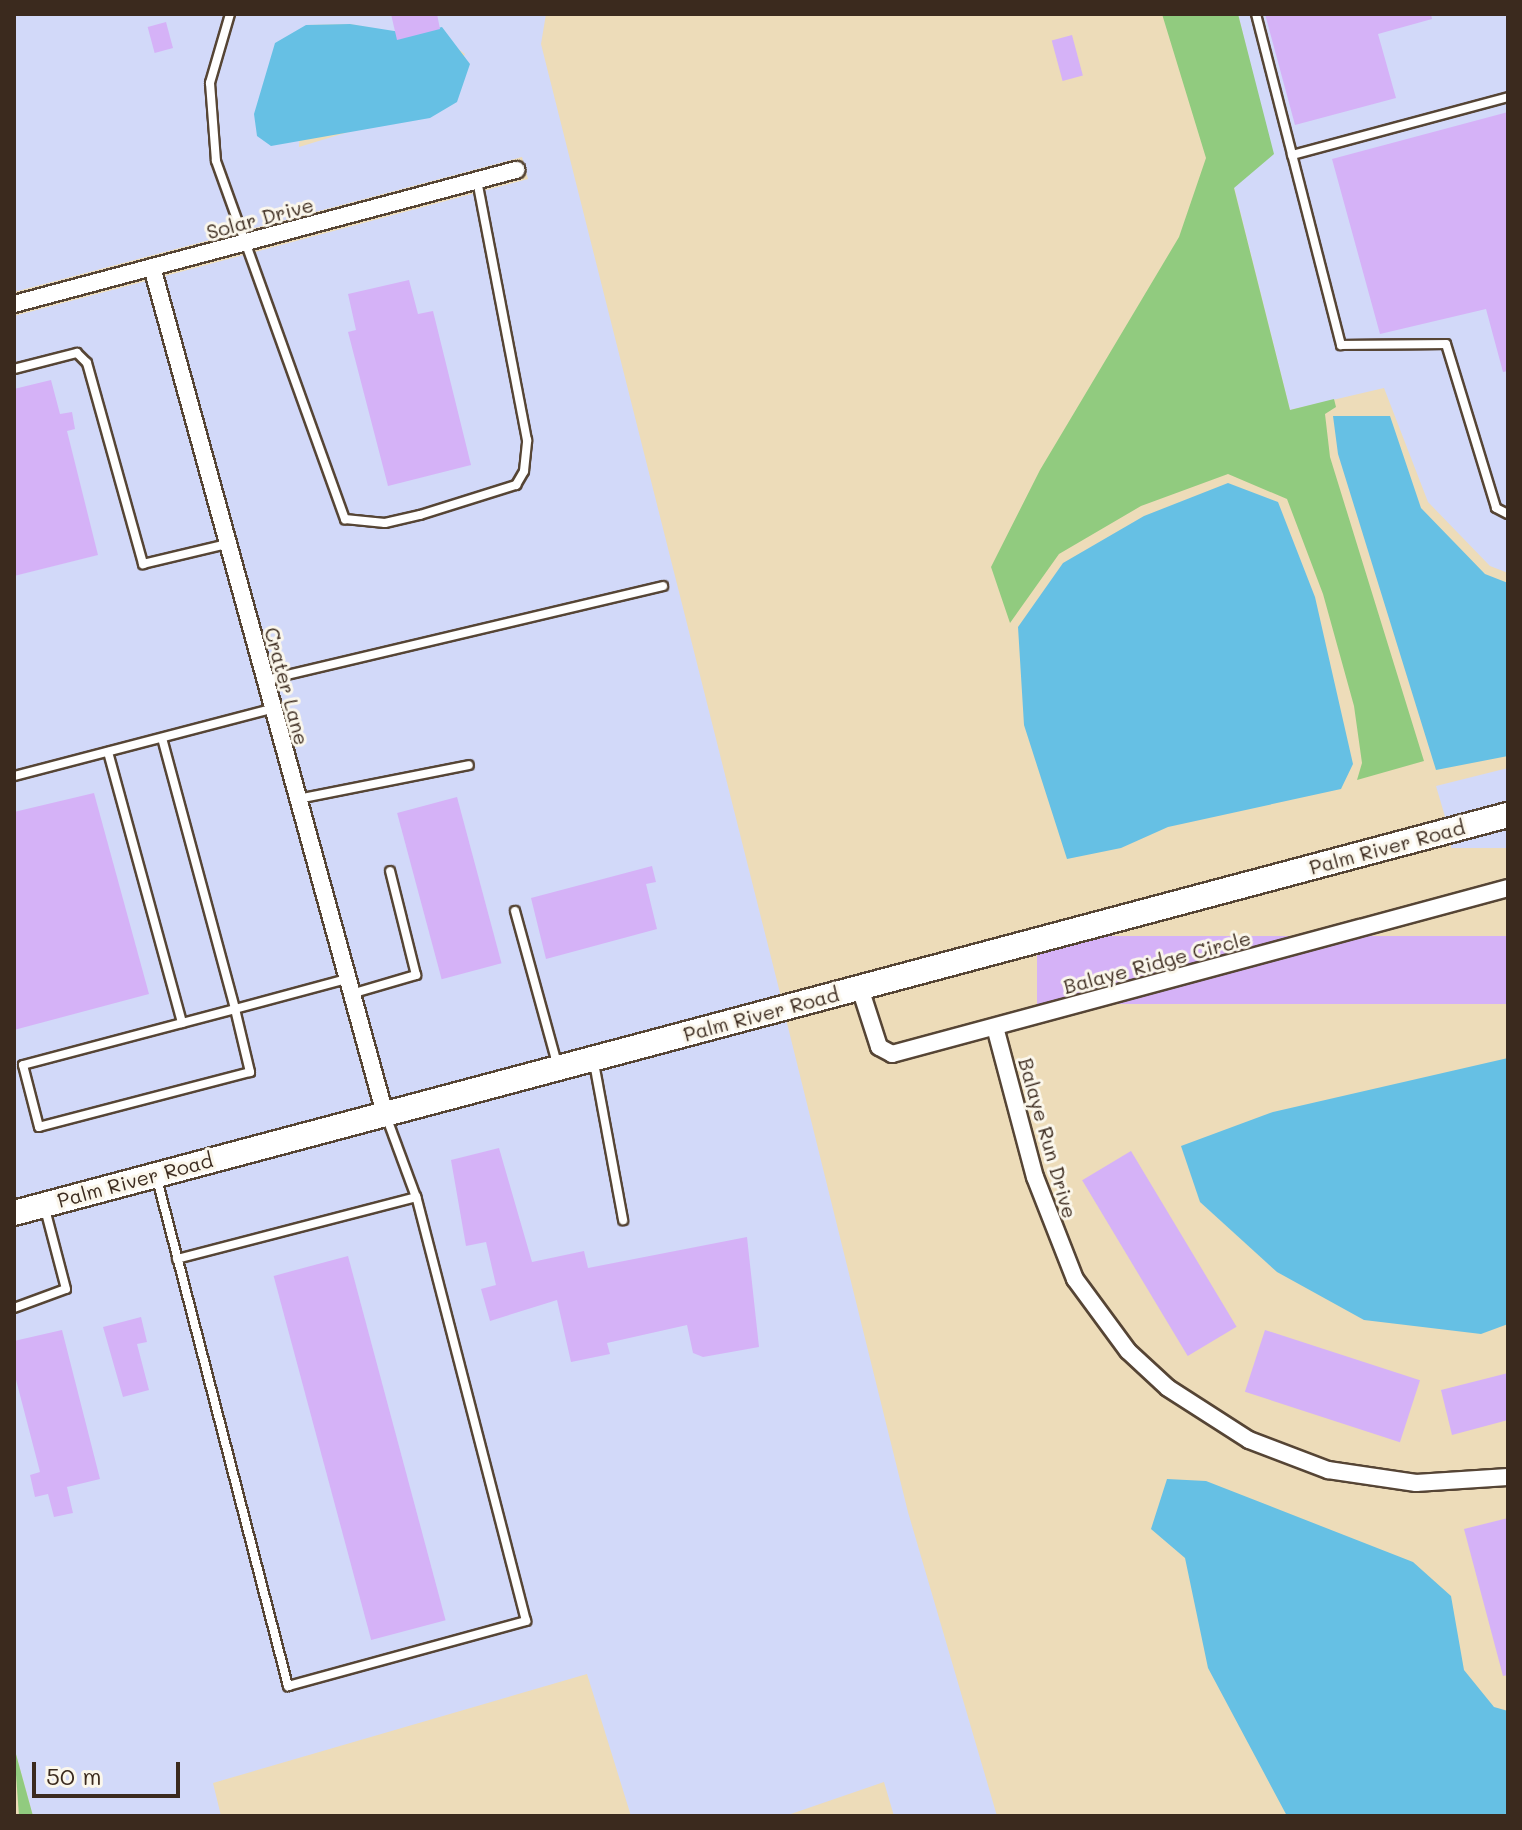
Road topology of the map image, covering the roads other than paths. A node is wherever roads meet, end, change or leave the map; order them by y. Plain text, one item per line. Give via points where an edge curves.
1 (230, 14) edge
2 (1256, 14) edge
3 (1508, 97) edge
4 (1292, 155) junction
5 (516, 170) dead end
6 (477, 181) junction
7 (246, 242) junction
8 (152, 267) junction
9 (14, 304) edge
10 (14, 369) edge
11 (1508, 514) edge
12 (227, 544) junction
13 (663, 586) dead end
14 (265, 681) junction
15 (272, 709) junction
16 (162, 738) junction
17 (108, 752) junction
18 (469, 765) dead end
19 (14, 776) edge
20 (297, 800) junction
21 (1508, 815) edge
22 (390, 871) dead end
23 (1508, 888) edge
24 (515, 911) dead end
25 (348, 986) junction
26 (860, 988) junction
27 (235, 1009) junction
28 (182, 1023) junction
29 (995, 1027) junction
30 (593, 1059) junction
31 (559, 1068) junction
32 (385, 1114) junction
33 (156, 1175) junction
34 (416, 1197) junction
35 (44, 1205) junction
36 (14, 1213) edge
37 (623, 1220) dead end
38 (177, 1259) junction
39 (14, 1308) edge
40 (1508, 1477) edge

1 - 7 lane via 210,83 209,129
2 - 4 lane
3 - 4 lane
4 - 11 lane via 1341,345 1446,344 1496,508
5 - 6 street, Solar Drive
6 - 7 street, Solar Drive
6 - 7 lane via 528,451 516,485 420,515 385,523 345,519
7 - 8 street, Solar Drive
8 - 9 street, Solar Drive
8 - 12 street, Crater Lane
10 - 12 lane via 77,353 87,363 143,564
12 - 14 street, Crater Lane
13 - 14 lane
14 - 15 street, Crater Lane
15 - 16 lane
15 - 20 street, Crater Lane
16 - 17 lane
16 - 27 lane
17 - 19 lane
17 - 28 lane
18 - 20 lane
20 - 25 street, Crater Lane
21 - 26 street, Palm River Road
22 - 25 lane via 416,975
23 - 29 street, Balaye Ridge Circle
24 - 31 lane
25 - 27 lane
25 - 32 street, Crater Lane
26 - 29 street, Balaye Ridge Circle via 884,1052
26 - 30 street, Palm River Road
27 - 28 lane
27 - 28 lane via 250,1072 39,1127 23,1065
29 - 40 street, Balaye Run Drive via 1035,1177 1075,1279 1128,1351 1168,1388 1249,1440 1328,1470 1416,1483
30 - 31 street, Palm River Road
30 - 37 lane
31 - 32 street, Palm River Road
32 - 33 street, Palm River Road
32 - 34 lane
33 - 35 street, Palm River Road
33 - 38 lane
34 - 38 lane
34 - 38 lane via 526,1621 288,1686
35 - 36 street, Palm River Road
35 - 39 lane via 66,1289

